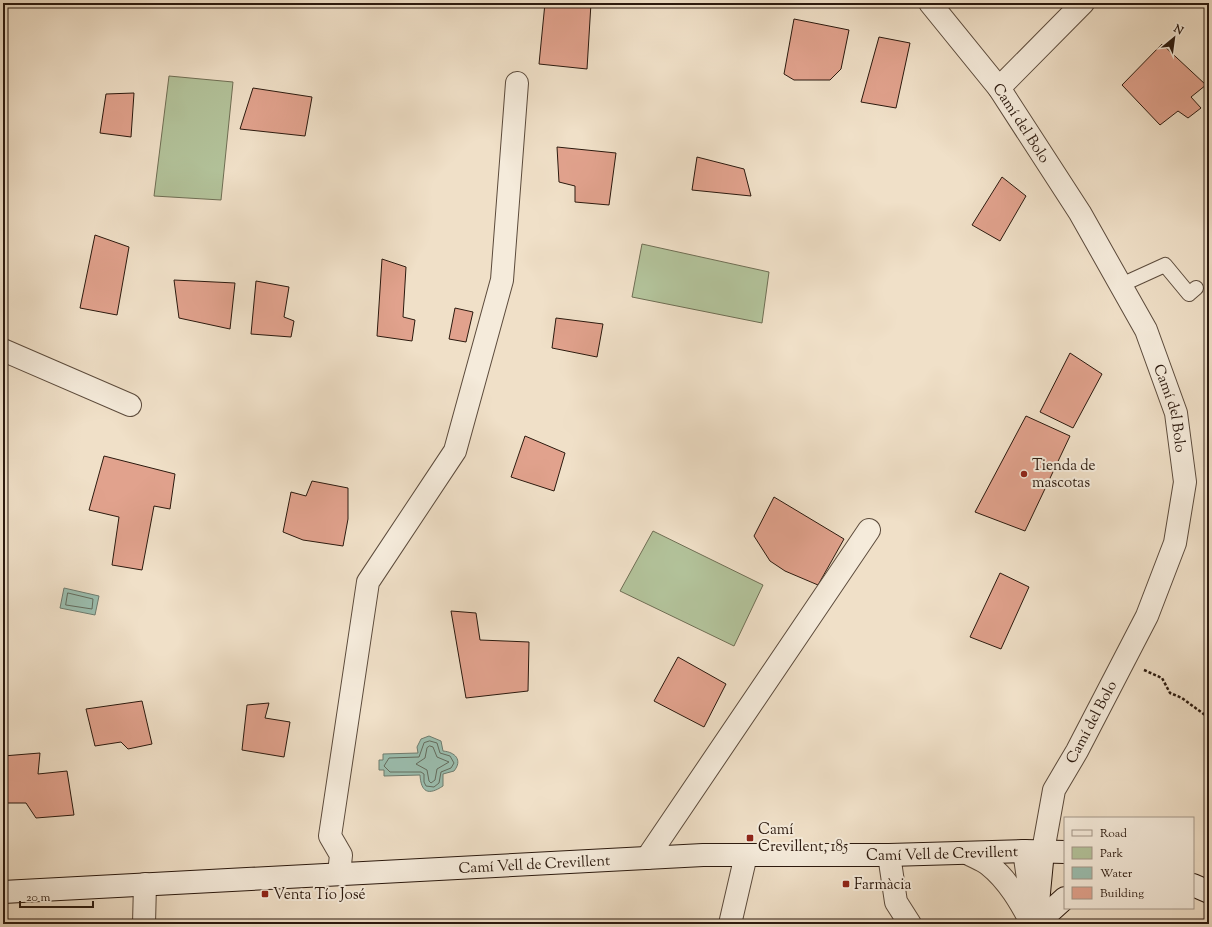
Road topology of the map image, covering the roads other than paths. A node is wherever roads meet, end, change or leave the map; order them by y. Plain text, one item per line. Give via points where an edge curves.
1 (930, 3) edge
2 (1083, 3) edge
3 (517, 83) dead end
4 (999, 88) junction
5 (1121, 285) junction
6 (1196, 288) dead end
7 (3, 350) edge
8 (130, 405) dead end
9 (869, 530) dead end
10 (1034, 851) junction
11 (1064, 852) edge
12 (967, 853) junction
13 (746, 855) junction
14 (889, 855) junction
15 (647, 858) junction
16 (339, 874) junction
17 (145, 884) junction
18 (1194, 885) edge
19 (3, 892) edge
20 (1209, 892) edge
21 (1064, 899) edge
22 (144, 924) edge
23 (730, 924) edge
24 (910, 924) edge
25 (1034, 924) edge
26 (1040, 924) edge

1 - 4 street, Camí del Bolo
2 - 4 street
3 - 16 street via 502,280 455,451 368,582 330,836 341,855
4 - 5 street, Camí del Bolo via 1080,213
5 - 6 lane via 1165,265 1189,294
5 - 10 street, Camí del Bolo via 1146,330 1176,413 1185,482 1175,542 1152,604 1077,751 1054,790
7 - 8 street
9 - 15 street
10 - 11 street, Camí Vell de Crevillent
10 - 12 street, Camí Vell de Crevillent
10 - 25 street, Camí del Bolo
12 - 14 street, Camí Vell de Crevillent
12 - 25 street via 988,864 1002,878
13 - 14 street, Camí Vell de Crevillent
13 - 15 street, Camí Vell de Crevillent
13 - 23 street
14 - 24 street via 896,902
15 - 16 street, Camí Vell de Crevillent
16 - 17 street, Camí Vell de Crevillent
17 - 19 street, Camí Vell de Crevillent
17 - 22 street
18 - 20 street
21 - 26 street

